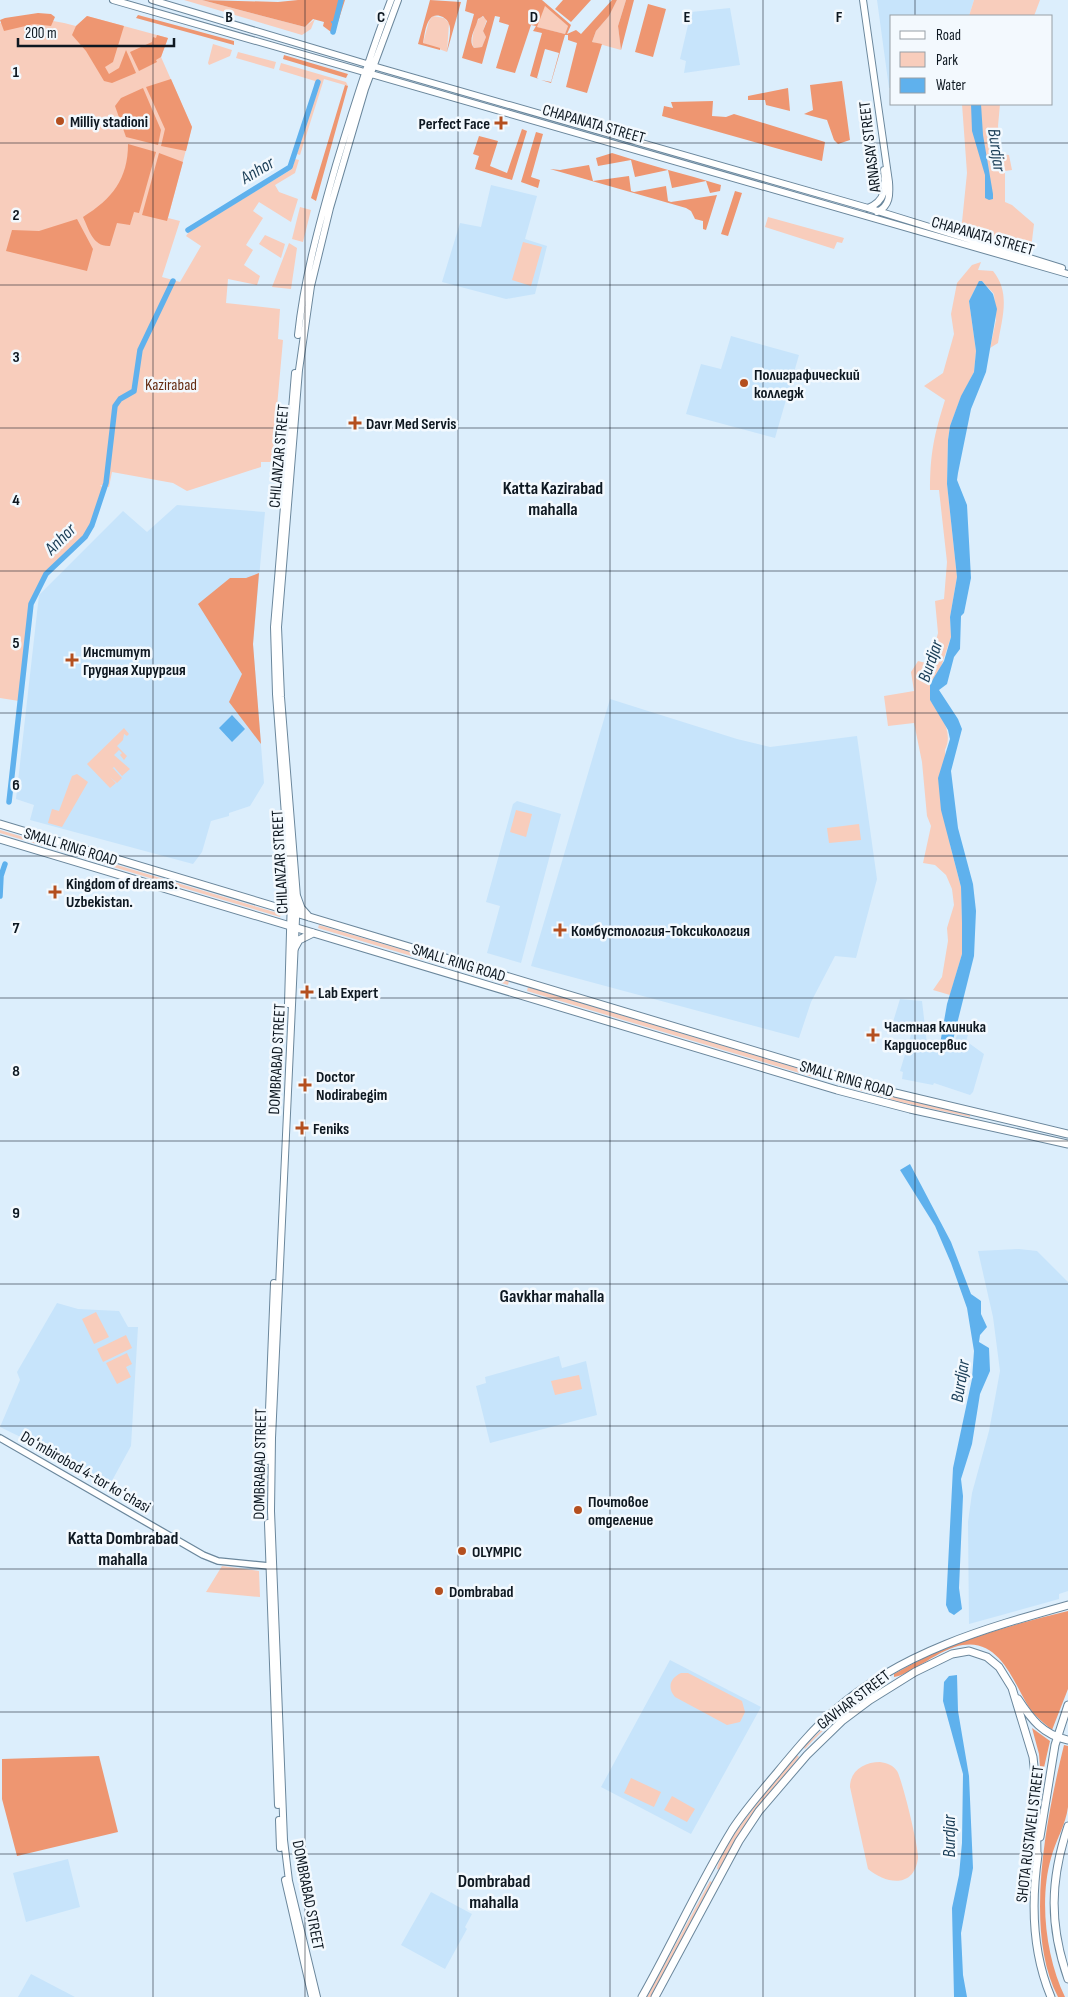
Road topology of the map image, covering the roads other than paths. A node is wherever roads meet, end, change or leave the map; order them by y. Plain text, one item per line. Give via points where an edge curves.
1 (112, 0) edge
2 (152, 0) edge
3 (391, 0) edge
4 (398, 0) edge
5 (859, 0) edge
6 (863, 0) edge
7 (863, 14) junction
8 (294, 41) junction
9 (291, 51) junction
10 (370, 64) junction
11 (367, 73) junction
12 (512, 106) junction
13 (509, 113) junction
14 (537, 113) junction
15 (535, 121) junction
16 (599, 131) junction
17 (597, 138) junction
18 (749, 178) junction
19 (885, 191) junction
20 (888, 202) junction
21 (867, 212) junction
22 (878, 212) junction
23 (894, 221) junction
24 (997, 251) junction
25 (1068, 270) edge
26 (1068, 274) edge
27 (0, 824) edge
28 (0, 839) edge
29 (294, 896) junction
30 (276, 907) junction
31 (293, 912) junction
32 (309, 917) junction
33 (293, 927) junction
34 (313, 933) junction
35 (294, 949) junction
36 (520, 980) junction
37 (516, 994) junction
38 (826, 1073) junction
39 (823, 1086) junction
40 (1029, 1124) junction
41 (1026, 1134) junction
42 (1068, 1134) edge
43 (1068, 1144) edge
44 (0, 1438) edge
45 (272, 1566) junction
46 (1068, 1605) edge
47 (885, 1675) junction
48 (892, 1686) junction
49 (1012, 1688) junction
50 (1068, 1705) edge
51 (1057, 1737) junction
52 (1068, 1740) edge
53 (798, 1748) junction
54 (807, 1754) junction
55 (1068, 1826) edge
56 (1037, 1858) junction
57 (708, 1875) junction
58 (718, 1880) junction
59 (306, 1961) junction
60 (1068, 1979) edge
61 (312, 1997) edge
62 (317, 1997) edge
63 (642, 1997) edge
64 (655, 1997) edge
65 (1051, 1997) edge

1 - 9 main road, CHAPANATA STREET
2 - 8 main road, CHAPANATA STREET
3 - 10 main road, CHILANZAR STREET
4 - 10 main road, CHILANZAR STREET
5 - 7 main road, ARNASAY STREET
6 - 7 main road, ARNASAY STREET
7 - 19 main road, ARNASAY STREET
7 - 20 main road, ARNASAY STREET via 889,182
8 - 9 main road via 296,47
8 - 10 main road, CHAPANATA STREET
9 - 11 main road, CHAPANATA STREET
10 - 11 main road, CHILANZAR STREET
10 - 12 main road, CHAPANATA STREET
11 - 13 main road, CHAPANATA STREET
11 - 29 main road, CHILANZAR STREET via 330,208 303,328 274,638
12 - 13 main road
12 - 14 main road, CHAPANATA STREET
13 - 15 main road, CHAPANATA STREET
14 - 15 main road
14 - 16 main road, CHAPANATA STREET
15 - 17 main road, CHAPANATA STREET
16 - 17 main road
16 - 18 main road, CHAPANATA STREET
17 - 18 main road, CHAPANATA STREET
18 - 21 main road, CHAPANATA STREET
19 - 20 main road, ARNASAY STREET
19 - 21 main road, ARNASAY STREET via 879,202
20 - 22 main road, ARNASAY STREET
20 - 23 main road, ARNASAY STREET
21 - 22 main road, ARNASAY STREET
21 - 23 main road, CHAPANATA STREET
22 - 23 main road, CHAPANATA STREET
23 - 24 main road, CHAPANATA STREET
24 - 25 main road, CHAPANATA STREET
24 - 26 main road, CHAPANATA STREET
27 - 30 main road, SMALL RING ROAD
28 - 33 main road, SMALL RING ROAD
29 - 30 main road via 285,905
29 - 31 main road, CHILANZAR STREET
29 - 32 main road
30 - 31 main road, SMALL RING ROAD
31 - 32 main road, SMALL RING ROAD
31 - 33 main road, CHILANZAR STREET
32 - 36 main road, SMALL RING ROAD
33 - 34 main road, SMALL RING ROAD
33 - 35 main road, DOMBRABAD STREET
33 - 45 main road, DOMBRABAD STREET via 269,1395
34 - 35 main road via 299,940
34 - 37 main road, SMALL RING ROAD
35 - 45 main road, DOMBRABAD STREET via 272,1438
36 - 37 main road
36 - 38 main road, SMALL RING ROAD
37 - 39 main road, SMALL RING ROAD
38 - 39 main road
38 - 40 main road, SMALL RING ROAD via 895,1093
39 - 41 main road, SMALL RING ROAD
40 - 41 main road
40 - 42 main road, SMALL RING ROAD
41 - 43 main road, SMALL RING ROAD
44 - 45 street, Doʻmbirobod 4-tor koʻchasi via 203,1555 218,1561
45 - 59 main road, DOMBRABAD STREET via 284,1840
46 - 47 main road, GAVHAR STREET via 972,1634 933,1649
47 - 48 main road
47 - 53 main road, GAVHAR STREET via 836,1709
48 - 49 main road, GAVHAR STREET via 938,1660 963,1651 977,1653 997,1665
48 - 54 main road, GAVHAR STREET via 842,1721
49 - 51 main road via 1036,1723 1046,1733
49 - 56 main road, GAVHAR STREET via 1033,1758
50 - 51 main road, SHOTA RUSTAVELI STREET
51 - 52 main road
51 - 56 main road, SHOTA RUSTAVELI STREET
53 - 54 main road
53 - 57 main road, GAVHAR STREET via 742,1816
54 - 58 main road, GAVHAR STREET via 759,1812
55 - 60 main road, SHOTA RUSTAVELI STREET via 1055,1879 1054,1915 1057,1944
56 - 65 main road, SHOTA RUSTAVELI STREET via 1034,1932 1040,1965
57 - 58 main road via 715,1874
57 - 63 main road, GAVHAR STREET
58 - 64 main road, GAVHAR STREET
59 - 61 main road, DOMBRABAD STREET
59 - 62 main road, DOMBRABAD STREET

